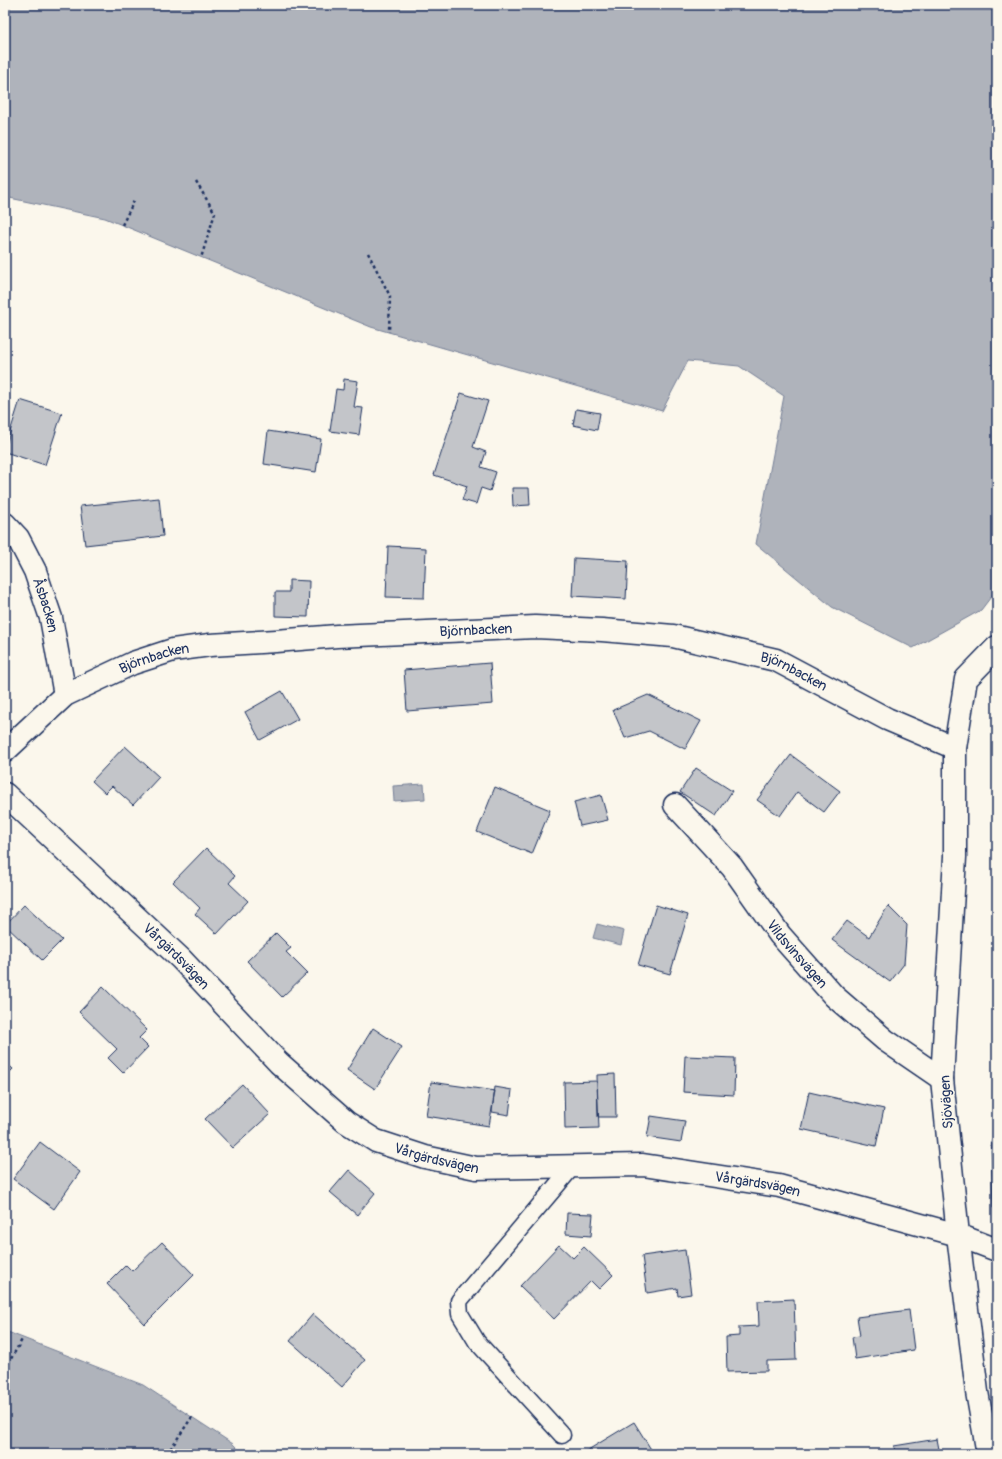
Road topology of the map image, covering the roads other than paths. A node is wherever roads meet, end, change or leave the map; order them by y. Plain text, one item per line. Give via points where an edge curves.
1 (5, 524) edge
2 (997, 647) edge
3 (65, 695) junction
4 (955, 748) junction
5 (5, 751) edge
6 (5, 794) edge
7 (675, 805) dead end
8 (942, 1079) junction
9 (573, 1166) junction
10 (958, 1235) junction
11 (997, 1250) edge
12 (562, 1435) dead end
13 (988, 1454) edge

1 - 3 street, Åsbacken via 18,538 35,571 51,618
2 - 4 street, Sjövägen via 966,679
3 - 4 street, Björnbacken via 133,663 173,650 210,645 527,627 602,630 673,636 776,660 887,718
3 - 5 street, Björnbacken
4 - 8 street, Sjövägen via 954,858
6 - 9 street, Vårgärdsvägen via 181,959 279,1063 346,1122 376,1141 425,1157 476,1168
7 - 8 street, Vildsvinsvägen via 732,867 780,935 834,996 885,1040
8 - 10 street, Sjövägen
9 - 10 street, Vårgärdsvägen via 643,1165 779,1186
9 - 12 lane via 459,1301 460,1314 477,1342
10 - 11 street, Vårgärdsvägen
10 - 13 street, Sjövägen via 977,1392

